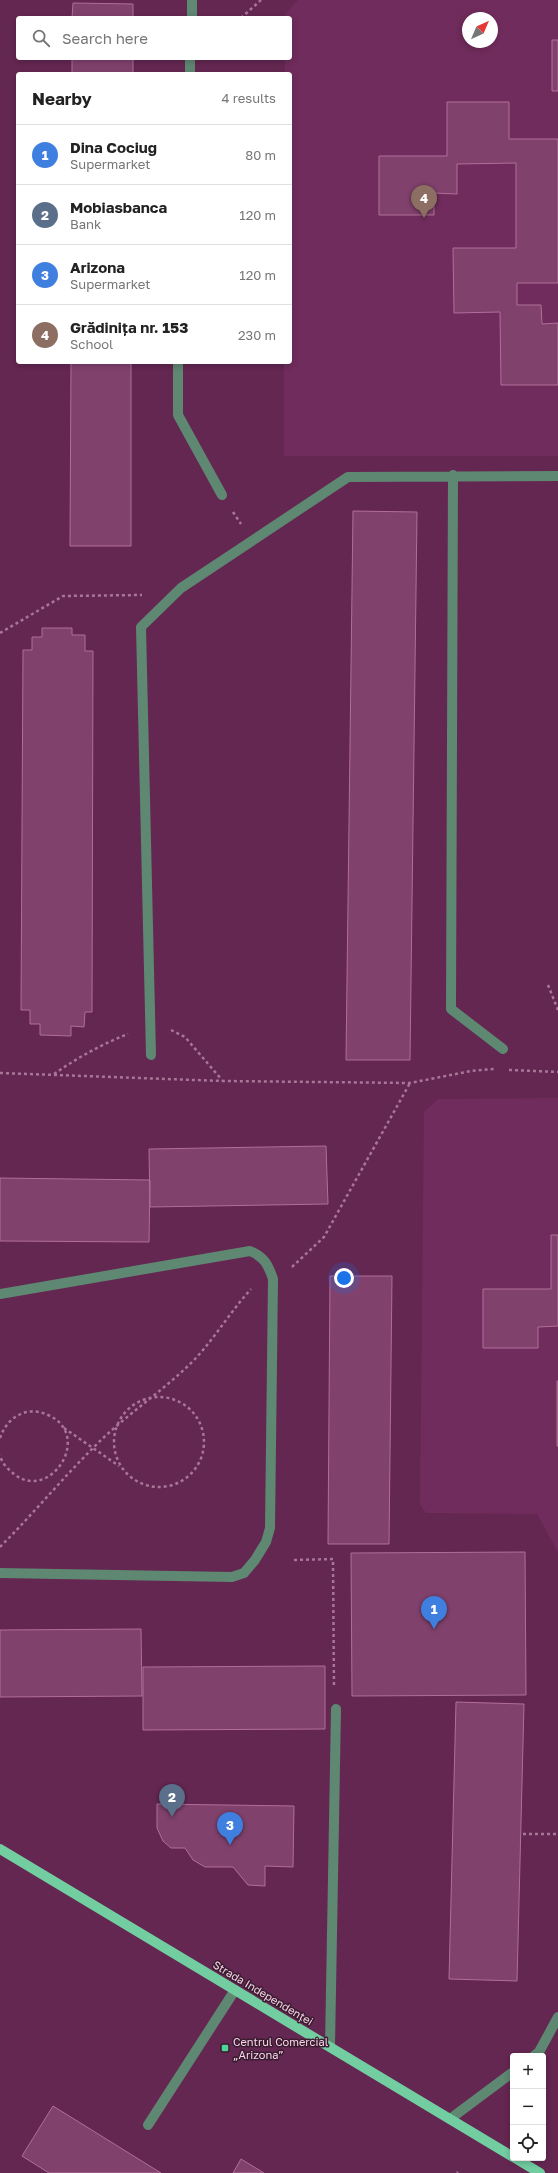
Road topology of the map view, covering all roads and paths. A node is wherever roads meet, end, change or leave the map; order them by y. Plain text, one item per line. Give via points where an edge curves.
1 (192, 0) edge
2 (261, 0) edge
3 (192, 16) edge
4 (243, 16) edge
5 (190, 60) edge
6 (190, 72) edge
7 (178, 364) edge
8 (453, 475) junction
9 (558, 476) edge
10 (222, 495) joint
11 (252, 542) junction
12 (176, 594) junction
13 (0, 633) edge
14 (548, 985) dead end
15 (558, 1010) edge
16 (150, 1029) junction
17 (503, 1049) dead end
18 (150, 1055) dead end
19 (496, 1070) dead end
20 (504, 1070) dead end
21 (558, 1072) edge
22 (0, 1073) edge
23 (54, 1075) junction
24 (223, 1080) junction
25 (410, 1083) junction
26 (270, 1268) junction
27 (0, 1294) edge
28 (156, 1396) junction
29 (62, 1426) junction
30 (116, 1426) junction
31 (0, 1438) edge
32 (93, 1448) junction
33 (0, 1455) edge
34 (121, 1467) junction
35 (0, 1547) edge
36 (294, 1560) dead end
37 (0, 1573) edge
38 (336, 1709) joint
39 (523, 1834) dead end
40 (558, 1834) edge
41 (0, 1849) edge
42 (234, 1990) junction
43 (558, 2017) edge
44 (330, 2046) junction
45 (538, 2053) edge
46 (510, 2074) edge
47 (450, 2119) junction
48 (148, 2125) dead end
49 (510, 2155) edge
50 (520, 2161) edge
51 (540, 2173) edge

1 - 3 lane
2 - 4 path
5 - 6 lane
7 - 10 lane via 178,415
8 - 9 lane
8 - 11 lane via 348,477
8 - 17 lane via 451,1009
10 - 11 path
11 - 12 lane
12 - 13 path via 63,596
12 - 16 lane via 142,627
14 - 15 path
16 - 18 lane
16 - 23 path via 110,1040
16 - 24 path via 174,1031 185,1037
19 - 25 path via 471,1071
20 - 21 path
22 - 23 path
23 - 24 path
24 - 25 path
25 - 26 path via 324,1236 291,1268
26 - 27 lane via 259,1255 250,1251
26 - 28 path via 238,1302 218,1333 202,1351
26 - 37 lane via 273,1279 270,1528 266,1542 255,1560 244,1572 232,1576
28 - 30 path
28 - 30 path via 133,1404 121,1416
28 - 34 path via 167,1397 184,1404 197,1416 205,1442 201,1459 191,1474 176,1484 158,1487 133,1479
29 - 31 path via 40,1412 23,1412 8,1422
29 - 32 path
29 - 33 path via 66,1434 67,1452 60,1467 47,1478 30,1481 20,1479 5,1467
30 - 32 path
30 - 34 path via 114,1450
32 - 34 path
32 - 35 path
36 - 38 path via 333,1559
38 - 44 lane
39 - 40 path
41 - 42 main road, Strada Independenței
42 - 44 main road, Strada Independenței
42 - 48 lane
43 - 45 lane
44 - 47 main road, Strada Independenței
46 - 47 lane
47 - 49 main road, Strada Independenței
50 - 51 main road, Strada Independenței

